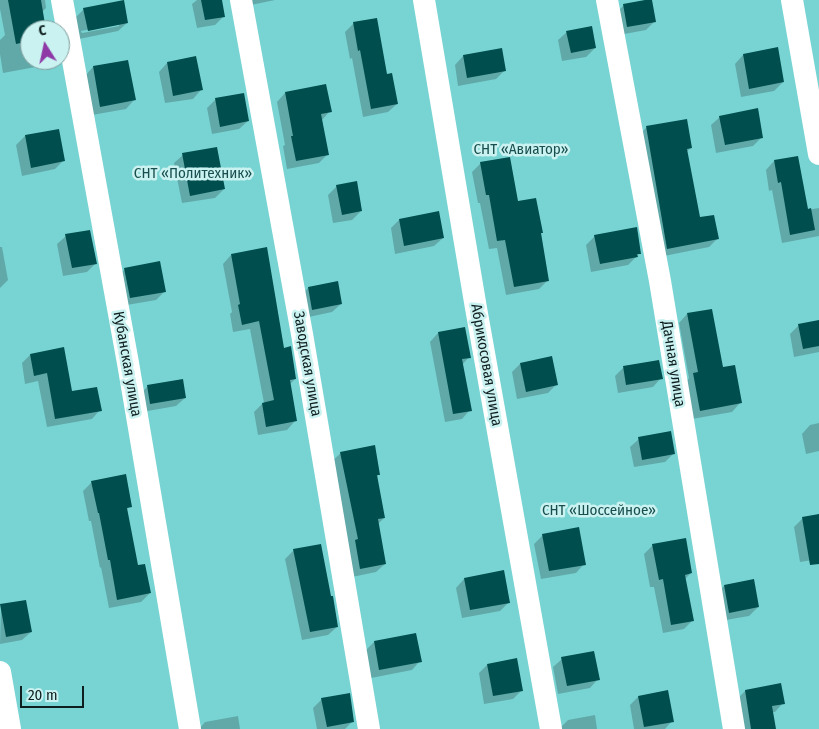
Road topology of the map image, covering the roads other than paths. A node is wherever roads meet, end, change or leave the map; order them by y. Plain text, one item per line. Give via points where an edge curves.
1 (62, 0) edge
2 (241, 0) edge
3 (424, 0) edge
4 (607, 0) edge
5 (792, 0) edge
6 (819, 154) edge
7 (0, 672) edge
8 (10, 729) edge
9 (190, 729) edge
10 (369, 729) edge
11 (551, 729) edge
12 (734, 729) edge

1 - 9 street, Кубанская улица
2 - 10 street, Заводская улица
3 - 11 street, Абрикосовая улица
4 - 12 street, Дачная улица via 660,281
5 - 6 street
7 - 8 street

